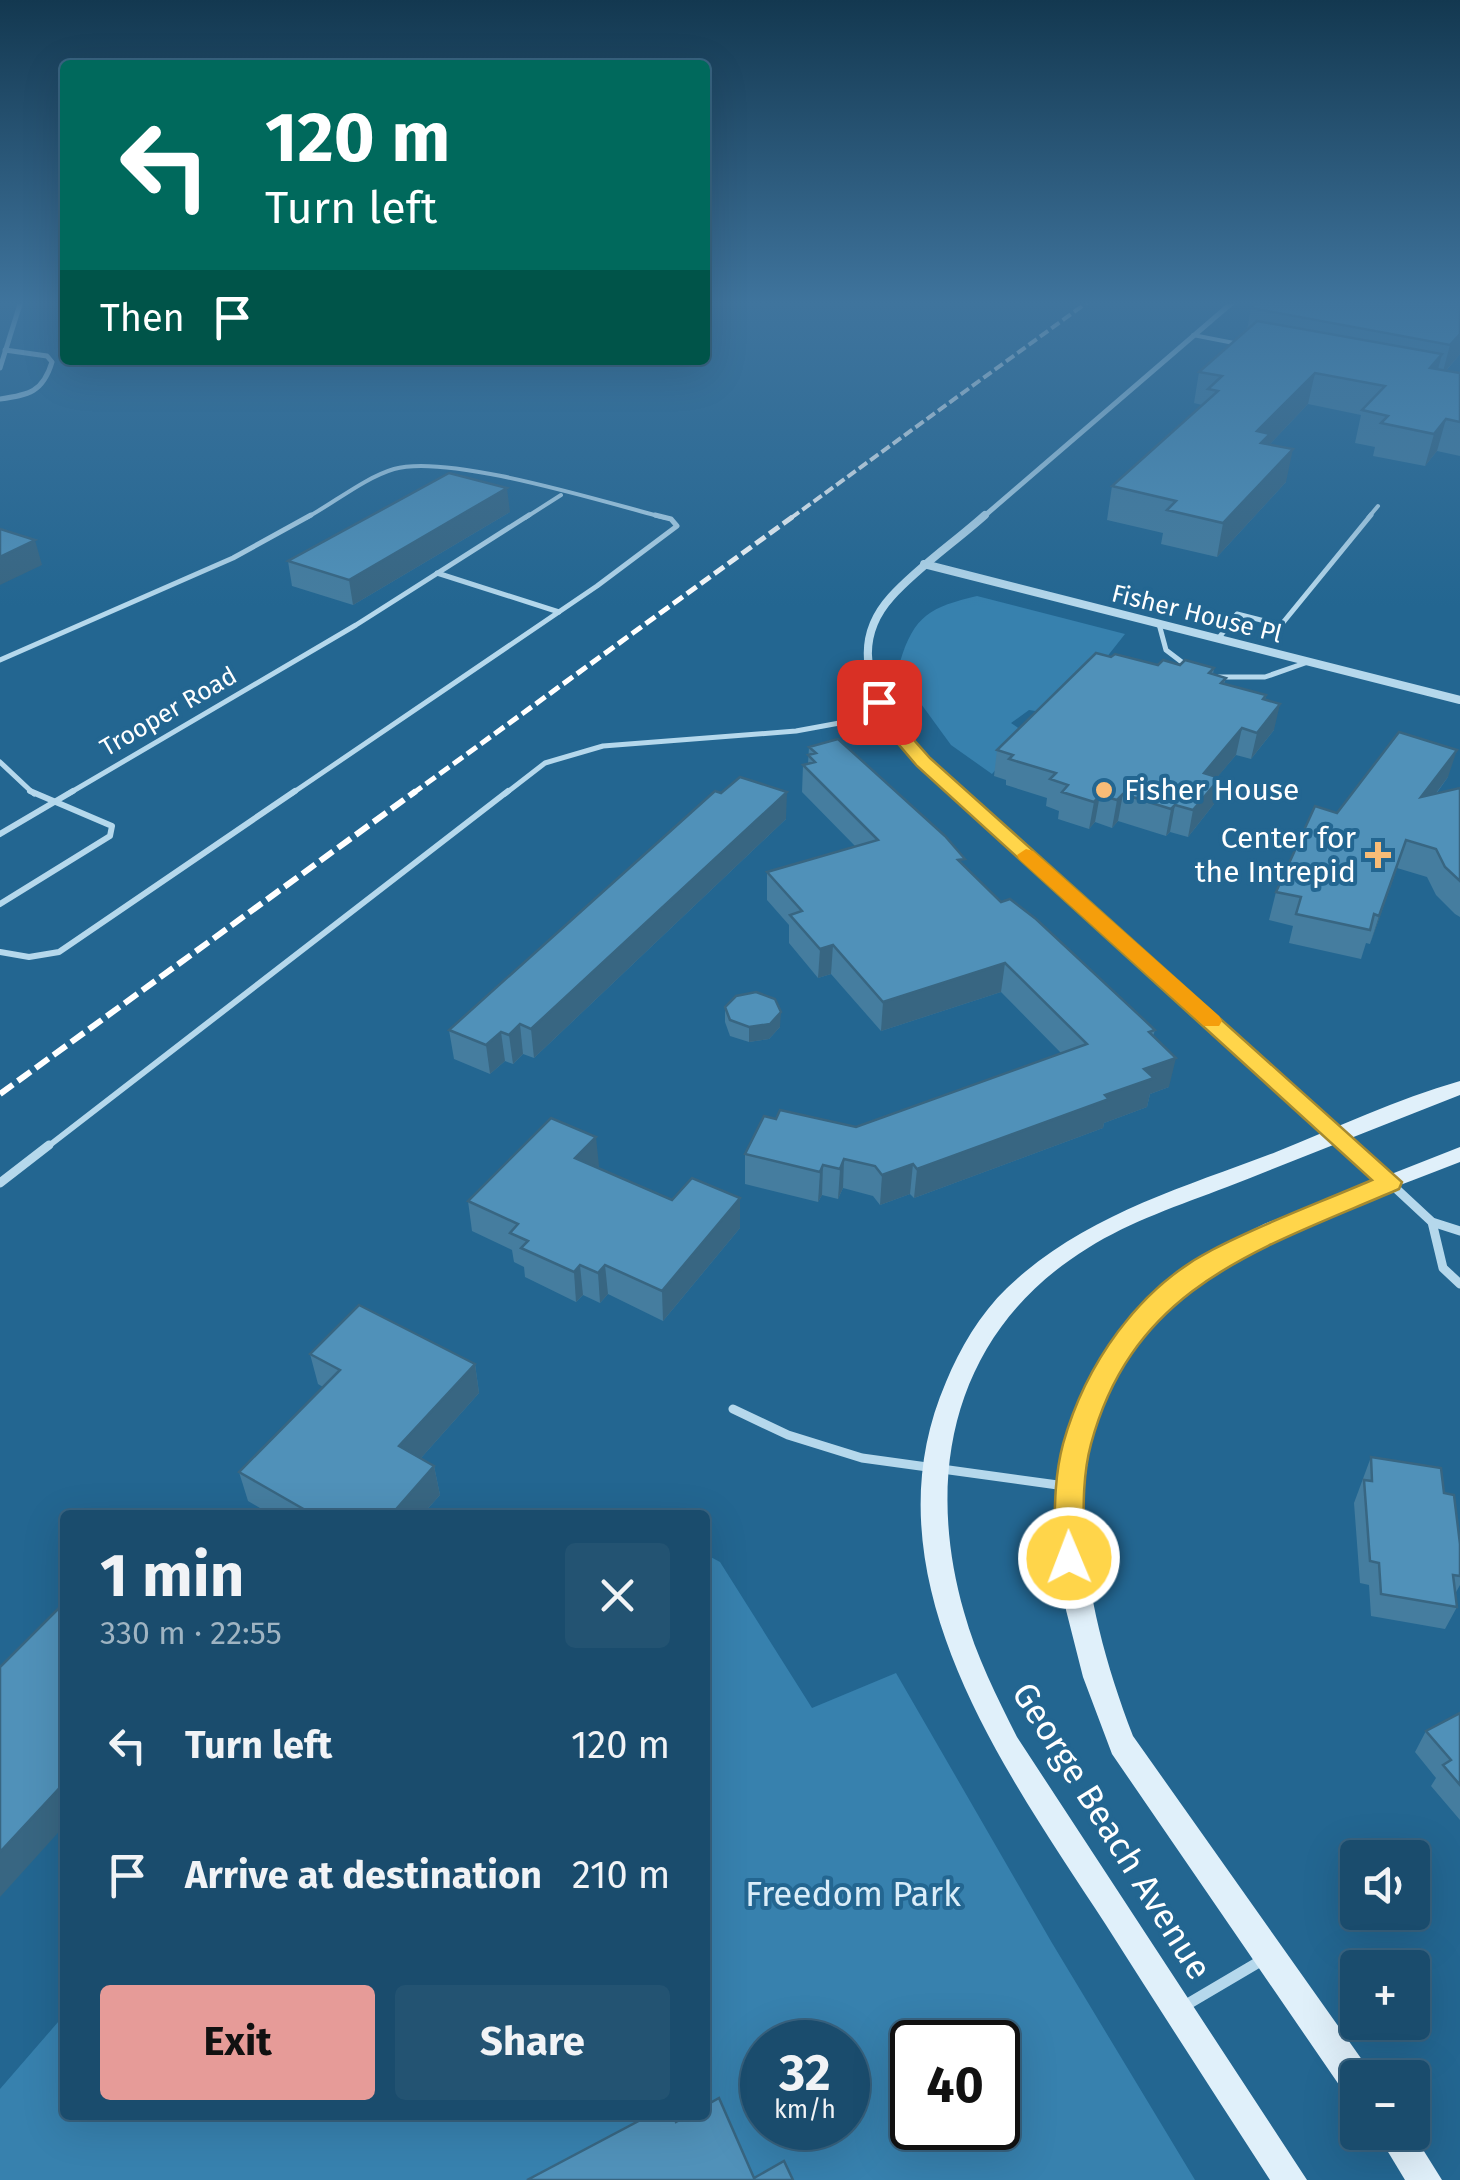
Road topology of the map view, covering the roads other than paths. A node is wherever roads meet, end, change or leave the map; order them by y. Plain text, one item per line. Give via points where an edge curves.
1 (1113, 403) edge
2 (562, 494) junction
3 (1378, 506) dead end
4 (924, 564) junction
5 (437, 573) junction
6 (559, 612) junction
7 (1160, 624) junction
8 (1218, 639) junction
9 (0, 660) edge
10 (1308, 662) junction
11 (1460, 700) edge
12 (883, 715) junction
13 (0, 762) edge
14 (50, 803) junction
15 (0, 834) edge
16 (0, 904) edge
17 (0, 952) edge
18 (1460, 1088) edge
19 (1337, 1135) junction
20 (1460, 1154) edge
21 (1390, 1182) junction
22 (0, 1183) edge
23 (1432, 1222) junction
24 (1460, 1231) edge
25 (1460, 1284) edge
26 (734, 1409) dead end
27 (932, 1468) junction
28 (1070, 1486) junction
29 (1269, 1956) junction
30 (1178, 2010) junction
31 (1342, 2060) edge
32 (1404, 2150) edge
33 (1290, 2180) edge
34 (1425, 2180) edge

1 - 4 street
2 - 5 lane, Trooper Road
2 - 6 lane via 670,519 676,526
2 - 9 lane via 474,473 395,469 233,558
3 - 8 lane via 1282,625 1237,614
4 - 7 street, Fisher House Pl
4 - 12 street via 889,598 870,637 873,688
5 - 6 lane
5 - 14 lane, Trooper Road
6 - 17 lane via 60,952 37,958
7 - 8 street, Fisher House Pl
7 - 10 lane via 1160,642 1173,659 1202,674 1241,681 1276,677
8 - 10 street, Fisher House Pl
10 - 11 street, Fisher House Pl
12 - 19 street via 924,762
12 - 22 lane via 786,731 622,742 545,763
13 - 14 lane via 14,782
14 - 15 lane, Trooper Road
14 - 16 lane via 112,826 110,836
18 - 19 street, George Beach Avenue
19 - 21 street
19 - 27 street, George Beach Avenue via 1111,1225 1047,1265 973,1349
20 - 21 street, George Beach Avenue
21 - 23 lane
21 - 28 street, George Beach Avenue via 1254,1239 1156,1305 1108,1367 1077,1444
23 - 24 lane
23 - 25 lane via 1443,1268
26 - 27 lane via 862,1458
27 - 28 lane
27 - 30 street, George Beach Avenue via 943,1598 979,1697
28 - 29 street, George Beach Avenue via 1071,1582 1098,1688 1122,1744
29 - 30 lane
29 - 31 street, George Beach Avenue
30 - 33 street, George Beach Avenue
32 - 34 street

